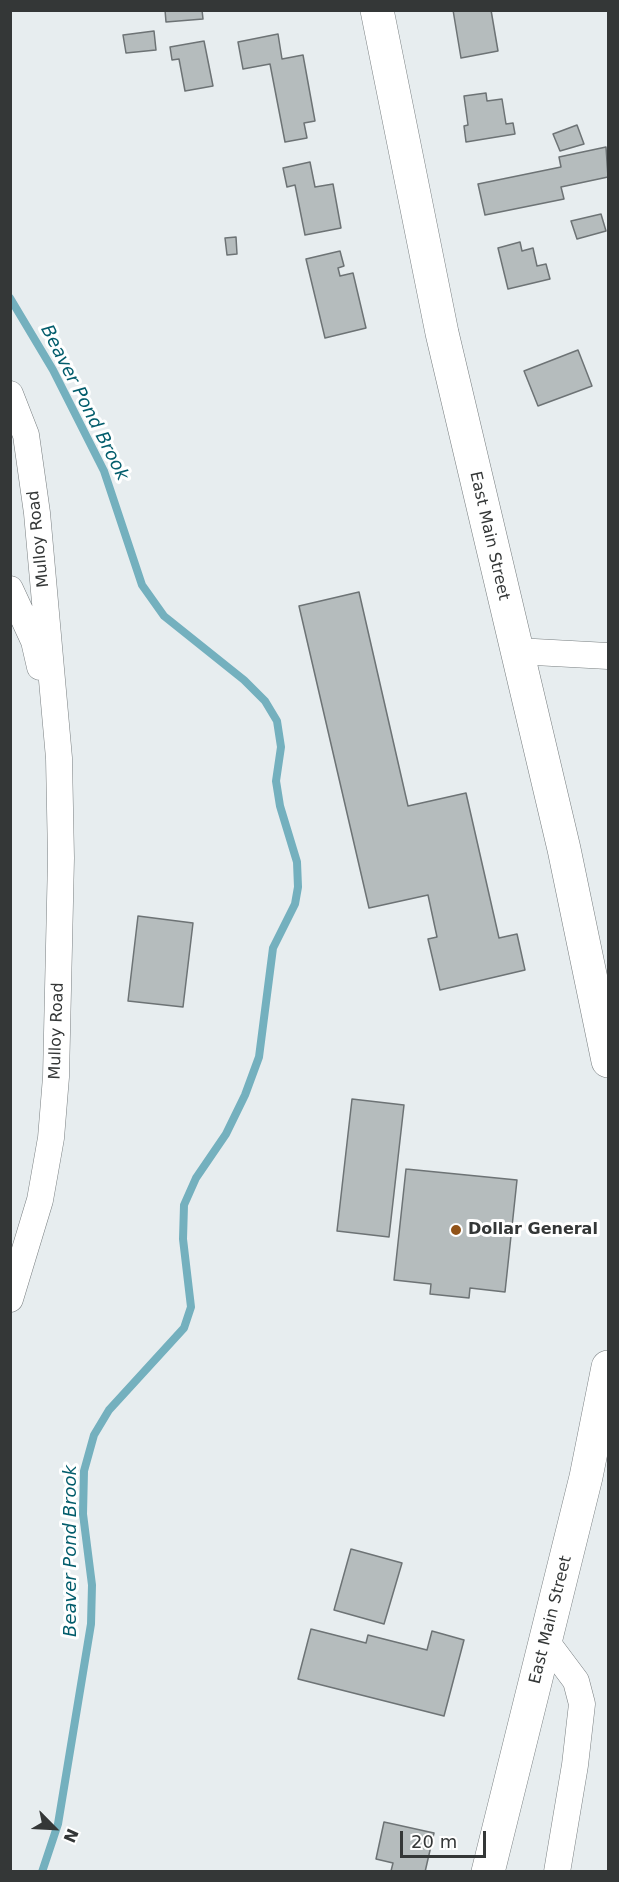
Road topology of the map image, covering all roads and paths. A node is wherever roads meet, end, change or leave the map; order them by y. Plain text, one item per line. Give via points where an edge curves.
1 (377, 10) edge
2 (10, 394) edge
3 (10, 589) edge
4 (516, 651) junction
5 (609, 656) edge
6 (59, 758) junction
7 (609, 1061) edge
8 (10, 1299) edge
9 (609, 1367) edge
10 (546, 1641) junction
11 (488, 1872) edge
12 (557, 1872) edge

1 - 4 main road, East Main Street via 420,228
2 - 6 street, Mulloy Road via 26,435 37,513
3 - 6 street, Mulloy Road via 34,641
4 - 5 street
4 - 7 main road, East Main Street via 564,849
6 - 8 street, Mulloy Road via 59,1004 51,1138 40,1200
9 - 10 main road, East Main Street
10 - 11 main road, East Main Street
10 - 12 street via 576,1681 582,1704

